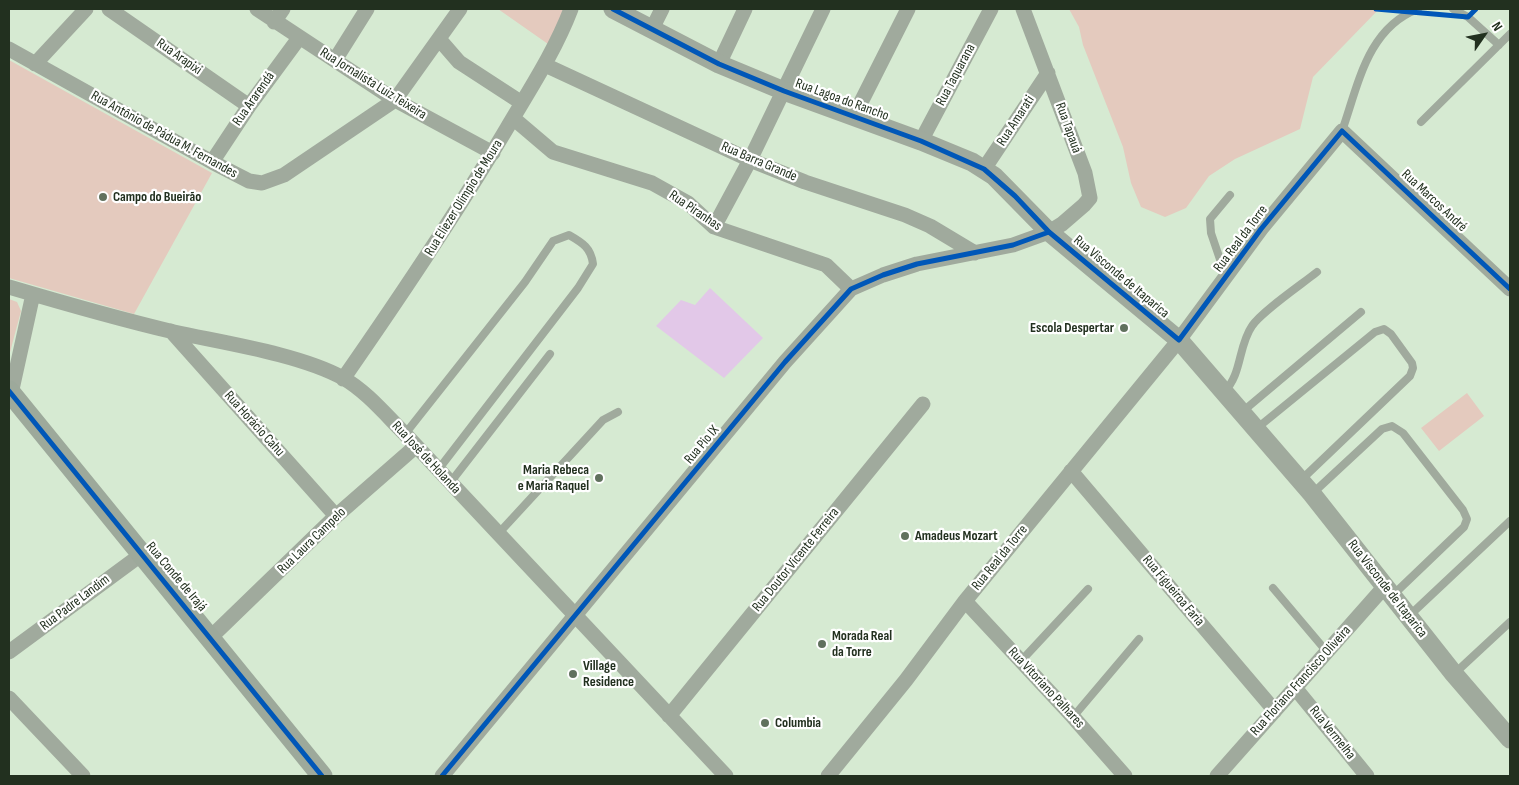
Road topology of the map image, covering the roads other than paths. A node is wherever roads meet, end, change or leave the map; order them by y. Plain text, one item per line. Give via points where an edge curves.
1 (86, 9) edge
2 (109, 9) edge
3 (257, 9) edge
4 (283, 9) edge
5 (367, 9) edge
6 (460, 9) edge
7 (572, 9) edge
8 (613, 9) edge
9 (662, 9) edge
10 (745, 9) edge
11 (823, 9) edge
12 (908, 9) edge
13 (991, 9) edge
14 (1023, 9) edge
15 (1418, 9) edge
16 (1453, 9) edge
17 (274, 22) junction
18 (652, 29) junction
19 (1510, 34) edge
20 (299, 38) junction
21 (439, 39) junction
22 (1499, 45) junction
23 (9, 49) edge
24 (335, 60) junction
25 (35, 64) junction
26 (719, 64) junction
27 (545, 66) junction
28 (1048, 72) junction
29 (784, 91) junction
30 (395, 100) junction
31 (522, 103) junction
32 (249, 106) junction
33 (854, 116) junction
34 (513, 118) junction
35 (1421, 122) dead end
36 (1342, 131) junction
37 (921, 141) junction
38 (493, 153) junction
39 (750, 160) junction
40 (212, 162) junction
41 (984, 169) junction
42 (1230, 195) dead end
43 (714, 227) junction
44 (1049, 232) junction
45 (975, 253) junction
46 (1317, 272) dead end
47 (1226, 277) junction
48 (9, 287) edge
49 (851, 289) junction
50 (1510, 289) edge
51 (32, 294) junction
52 (1361, 312) dead end
53 (171, 331) junction
54 (1179, 340) junction
55 (550, 354) dead end
56 (343, 378) junction
57 (10, 392) edge
58 (1224, 392) junction
59 (923, 404) dead end
60 (618, 412) dead end
61 (1242, 412) junction
62 (1256, 429) junction
63 (405, 434) junction
64 (415, 447) junction
65 (438, 470) junction
66 (1071, 471) junction
67 (450, 483) junction
68 (1306, 488) junction
69 (336, 516) junction
70 (1510, 521) edge
71 (498, 534) junction
72 (142, 554) junction
73 (1273, 588) dead end
74 (1088, 589) dead end
75 (1390, 590) junction
76 (965, 601) junction
77 (575, 615) junction
78 (1409, 616) junction
79 (1510, 622) edge
80 (211, 638) junction
81 (1139, 638) dead end
82 (9, 652) edge
83 (1327, 652) junction
84 (1021, 661) junction
85 (1454, 674) junction
86 (1296, 689) junction
87 (9, 698) edge
88 (1275, 711) junction
89 (669, 716) junction
90 (1074, 717) junction
91 (1510, 739) edge
92 (83, 776) edge
93 (322, 776) edge
94 (442, 776) edge
95 (726, 776) edge
96 (828, 776) edge
97 (1125, 776) edge
98 (1217, 776) edge
99 (1367, 776) edge

1 - 25 street
2 - 32 street, Rua Arapixi
3 - 17 street, Rua Jornalista Luiz Teixeira
4 - 17 street
5 - 24 street
6 - 21 street
7 - 27 street, Rua Eliezer Olímpio de Moura
8 - 18 street, Rua Lagoa do Rancho
9 - 18 street
10 - 26 street
11 - 29 street
12 - 33 street
13 - 37 street, Rua Taquarana
14 - 28 street, Rua Tapauá
15 - 36 lane via 1394,22 1378,39 1362,72
16 - 22 lane via 1468,17
17 - 20 street, Rua Jornalista Luiz Teixeira
18 - 26 street, Rua Lagoa do Rancho
19 - 22 lane
20 - 24 street, Rua Jornalista Luiz Teixeira
20 - 32 street, Rua Ararendá
21 - 30 street
21 - 31 street via 459,62
22 - 35 lane
23 - 25 street, Rua Antônio de Pádua M. Fernandes
24 - 30 street, Rua Jornalista Luiz Teixeira
25 - 40 street, Rua Antônio de Pádua M. Fernandes
26 - 29 street, Rua Lagoa do Rancho
27 - 31 street, Rua Eliezer Olímpio de Moura
27 - 39 street, Rua Barra Grande
28 - 41 street, Rua Amarati
28 - 44 street, Rua Tapauá via 1085,174 1090,198
29 - 33 street, Rua Lagoa do Rancho
29 - 39 street
30 - 38 street, Rua Jornalista Luiz Teixeira
30 - 40 street, Rua Antônio de Pádua M. Fernandes via 284,175 270,181 249,181
31 - 34 street, Rua Eliezer Olímpio de Moura
32 - 40 street, Rua Ararendá
33 - 37 street, Rua Lagoa do Rancho
34 - 38 street, Rua Eliezer Olímpio de Moura
34 - 43 street, Rua Piranhas via 553,152 652,183 688,203
36 - 47 street, Rua Real da Torre
36 - 50 street, Rua Marcos André
37 - 41 street, Rua Lagoa do Rancho
38 - 56 street, Rua Eliezer Olímpio de Moura via 418,272
39 - 43 street
39 - 45 street, Rua Barra Grande via 905,215
41 - 44 street, Rua Lagoa do Rancho
42 - 47 lane via 1210,218 1211,233
43 - 49 street, Rua Piranhas via 826,265
44 - 45 street, Rua Pio IX via 1013,245
44 - 54 street, Rua Visconde de Itaparica
45 - 49 street, Rua Pio IX via 916,264
46 - 58 lane via 1253,324 1244,341 1232,384
47 - 54 street, Rua Real da Torre
48 - 51 street, Rua José de Holanda
49 - 77 street, Rua Pio IX via 785,362
51 - 53 street, Rua José de Holanda
51 - 57 street
52 - 61 lane
53 - 56 street, Rua José de Holanda via 286,358
53 - 69 street, Rua Horácio Cahu
54 - 58 street, Rua Visconde de Itaparica
54 - 66 street, Rua Real da Torre
55 - 67 lane
56 - 63 street, Rua José de Holanda
57 - 72 main road, Rua Conde de Irajá
58 - 61 street, Rua Visconde de Itaparica
59 - 89 street, Rua Doutor Vicente Ferreira
60 - 71 lane via 603,420
61 - 62 street, Rua Visconde de Itaparica
62 - 68 street, Rua Visconde de Itaparica
62 - 68 lane via 1374,332 1384,329 1391,334 1412,363 1410,376
63 - 64 street, Rua José de Holanda
63 - 65 lane via 525,282 553,241 569,235 584,244 591,252 593,264 578,288
64 - 65 street, Rua José de Holanda
64 - 69 street, Rua Laura Campelo
65 - 67 street, Rua José de Holanda
66 - 76 street, Rua Real da Torre
66 - 88 street, Rua Figueiroa Faria
67 - 71 street, Rua José de Holanda
68 - 75 street, Rua Visconde de Itaparica
68 - 75 lane via 1382,429 1392,426 1403,433 1467,519 1464,527
69 - 80 street, Rua Laura Campelo
70 - 78 lane
71 - 77 street, Rua José de Holanda
72 - 80 main road, Rua Conde de Irajá
72 - 82 street, Rua Padre Landim
73 - 83 lane
74 - 84 lane
75 - 78 street, Rua Visconde de Itaparica
75 - 83 street, Rua Floriano Francisco Oliveira
76 - 84 street, Rua Vitoriano Palhares
76 - 96 street, Rua Real da Torre
77 - 89 street, Rua José de Holanda
77 - 94 street, Rua Pio IX
78 - 85 street, Rua Visconde de Itaparica
79 - 85 lane
80 - 93 main road, Rua Conde de Irajá
81 - 90 lane
83 - 86 street, Rua Floriano Francisco Oliveira
84 - 90 street, Rua Vitoriano Palhares
85 - 91 street, Rua Visconde de Itaparica
86 - 88 street, Rua Floriano Francisco Oliveira
86 - 99 street, Rua Vermelha
87 - 92 street
88 - 98 street, Rua Floriano Francisco Oliveira
89 - 95 street, Rua José de Holanda
90 - 97 street, Rua Vitoriano Palhares

